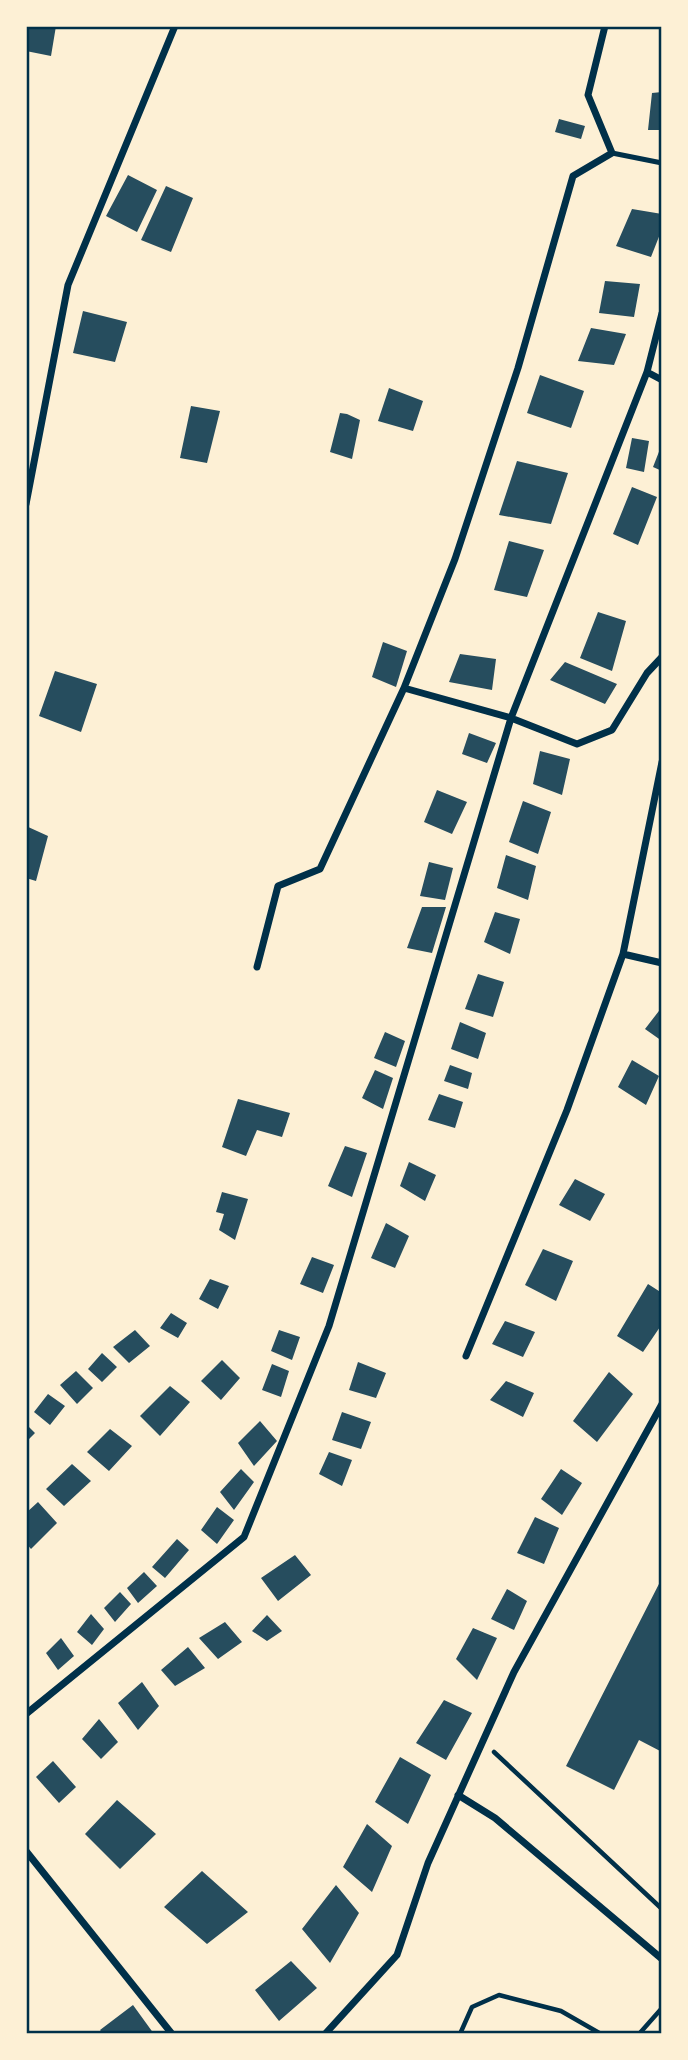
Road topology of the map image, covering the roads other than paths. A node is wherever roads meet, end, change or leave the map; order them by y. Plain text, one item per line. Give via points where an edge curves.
1 (175, 26) edge
2 (605, 26) edge
3 (612, 153) junction
4 (662, 163) edge
5 (662, 313) edge
6 (647, 372) junction
7 (662, 380) edge
8 (26, 504) edge
9 (662, 657) edge
10 (404, 688) junction
11 (511, 718) junction
12 (662, 762) edge
13 (623, 954) junction
14 (662, 963) edge
15 (257, 967) dead end
16 (466, 1356) dead end
17 (662, 1404) edge
18 (26, 1714) edge
19 (458, 1795) junction
20 (26, 1851) edge
21 (662, 1959) edge
22 (172, 2034) edge
23 (325, 2034) edge

1 - 8 street via 68,285
2 - 3 street via 588,95
3 - 4 lane
3 - 10 street via 573,176 518,368 455,558
5 - 6 street
6 - 7 street
6 - 11 street
9 - 11 street via 612,730 577,744
10 - 11 street
10 - 15 street via 320,869 278,886
11 - 18 street via 329,1326 244,1537
12 - 13 street
13 - 14 street
13 - 16 street via 567,1110
17 - 19 street via 514,1672
19 - 21 street via 495,1818
19 - 23 street via 428,1863 397,1955
20 - 22 street

